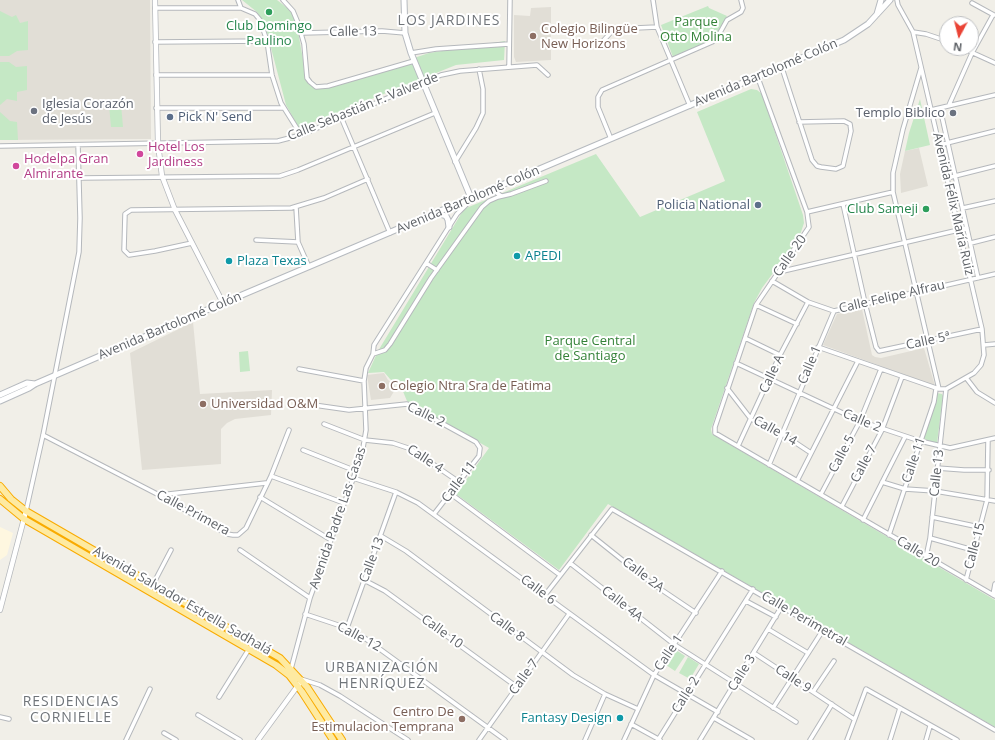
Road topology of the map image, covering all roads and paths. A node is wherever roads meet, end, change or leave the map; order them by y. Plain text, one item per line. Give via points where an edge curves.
1 (155, 0) edge
2 (238, 0) edge
3 (283, 0) edge
4 (404, 0) edge
5 (510, 0) edge
6 (653, 0) edge
7 (741, 0) edge
8 (881, 0) edge
9 (891, 0) edge
10 (897, 0) edge
11 (972, 3) dead end
12 (898, 5) junction
13 (155, 8) junction
14 (241, 8) junction
15 (877, 14) junction
16 (994, 15) edge
17 (657, 27) junction
18 (913, 32) junction
19 (302, 33) junction
20 (405, 33) junction
21 (939, 38) edge
22 (267, 41) junction
23 (603, 41) dead end
24 (979, 41) edge
25 (155, 42) junction
26 (509, 44) junction
27 (411, 53) junction
28 (971, 56) edge
29 (979, 56) edge
30 (671, 60) junction
31 (414, 61) junction
32 (995, 63) edge
33 (509, 66) junction
34 (921, 67) junction
35 (782, 68) junction
36 (479, 69) junction
37 (156, 75) junction
38 (272, 75) junction
39 (548, 75) dead end
40 (758, 78) junction
41 (422, 82) junction
42 (995, 95) edge
43 (949, 105) junction
44 (690, 106) junction
45 (156, 108) junction
46 (283, 108) junction
47 (940, 108) junction
48 (931, 110) junction
49 (435, 113) junction
50 (341, 117) junction
51 (799, 122) junction
52 (995, 131) edge
53 (301, 135) junction
54 (611, 139) junction
55 (948, 143) junction
56 (158, 144) junction
57 (78, 145) junction
58 (0, 146) edge
59 (939, 146) junction
60 (354, 147) junction
61 (455, 162) junction
62 (995, 166) edge
63 (162, 176) junction
64 (955, 176) junction
65 (80, 178) junction
66 (947, 178) junction
67 (368, 179) junction
68 (546, 181) dead end
69 (492, 190) junction
70 (893, 192) junction
71 (501, 196) junction
72 (471, 198) junction
73 (995, 201) edge
74 (843, 204) junction
75 (296, 207) junction
76 (963, 208) junction
77 (175, 210) junction
78 (807, 212) junction
79 (437, 213) junction
80 (449, 227) junction
81 (967, 228) junction
82 (958, 230) junction
83 (390, 233) junction
84 (995, 237) edge
85 (256, 240) dead end
86 (298, 242) junction
87 (905, 242) junction
88 (192, 243) junction
89 (971, 243) junction
90 (855, 254) junction
91 (426, 263) junction
92 (309, 267) junction
93 (436, 270) junction
94 (779, 272) junction
95 (995, 274) edge
96 (978, 278) junction
97 (970, 280) junction
98 (772, 281) junction
99 (916, 291) junction
100 (808, 302) junction
101 (223, 303) junction
102 (865, 303) junction
103 (756, 305) junction
104 (834, 311) junction
105 (797, 324) junction
106 (982, 329) junction
107 (745, 338) junction
108 (928, 341) junction
109 (995, 344) edge
110 (984, 345) junction
111 (818, 347) junction
112 (373, 354) junction
113 (780, 355) junction
114 (858, 361) junction
115 (736, 364) junction
116 (299, 369) dead end
117 (881, 369) junction
118 (54, 376) junction
119 (902, 377) junction
120 (967, 379) junction
121 (770, 380) junction
122 (364, 381) junction
123 (35, 384) junction
124 (727, 388) junction
125 (938, 389) junction
126 (946, 389) junction
127 (798, 393) junction
128 (0, 395) edge
129 (0, 401) edge
130 (307, 404) dead end
131 (995, 404) edge
132 (834, 409) junction
133 (364, 410) junction
134 (751, 419) junction
135 (860, 421) junction
136 (324, 424) dead end
137 (288, 430) dead end
138 (882, 430) junction
139 (781, 433) junction
140 (43, 435) junction
141 (905, 437) junction
142 (995, 438) edge
143 (365, 440) junction
144 (988, 440) junction
145 (920, 441) junction
146 (738, 446) junction
147 (939, 447) junction
148 (480, 448) joint
149 (303, 450) dead end
150 (811, 452) junction
151 (769, 464) junction
152 (937, 468) junction
153 (989, 470) junction
154 (356, 471) junction
155 (271, 476) junction
156 (353, 478) junction
157 (797, 481) junction
158 (459, 482) junction
159 (882, 482) junction
160 (266, 483) junction
161 (0, 486) edge
162 (905, 488) junction
163 (935, 491) junction
164 (396, 492) junction
165 (451, 494) junction
166 (821, 494) junction
167 (159, 495) junction
168 (260, 497) junction
169 (0, 499) edge
170 (987, 500) junction
171 (995, 501) edge
172 (344, 503) junction
173 (842, 506) junction
174 (26, 511) junction
175 (434, 514) junction
176 (932, 518) junction
177 (24, 519) junction
178 (863, 520) junction
179 (980, 527) junction
180 (591, 535) junction
181 (889, 535) junction
182 (381, 536) junction
183 (930, 538) junction
184 (331, 540) junction
185 (171, 550) dead end
186 (240, 550) dead end
187 (973, 550) junction
188 (926, 557) junction
189 (570, 563) junction
190 (722, 571) junction
191 (560, 575) junction
192 (364, 580) junction
193 (966, 580) junction
194 (154, 584) junction
195 (995, 584) edge
196 (753, 589) junction
197 (149, 592) junction
198 (545, 595) junction
199 (994, 596) edge
200 (310, 598) junction
201 (746, 601) junction
202 (1, 605) edge
203 (782, 606) junction
204 (0, 610) edge
205 (696, 613) junction
206 (305, 614) junction
207 (569, 614) junction
208 (776, 617) junction
209 (347, 628) junction
210 (768, 629) junction
211 (823, 630) junction
212 (675, 645) junction
213 (249, 649) junction
214 (542, 653) junction
215 (754, 653) junction
216 (808, 653) junction
217 (834, 661) dead end
218 (705, 665) junction
219 (291, 667) junction
220 (289, 675) junction
221 (654, 675) junction
222 (792, 678) junction
223 (301, 679) junction
224 (736, 683) junction
225 (297, 686) junction
226 (517, 687) junction
227 (150, 689) dead end
228 (813, 692) junction
229 (605, 694) junction
230 (688, 694) junction
231 (219, 697) dead end
232 (832, 704) junction
233 (774, 708) junction
234 (900, 708) junction
235 (638, 709) junction
236 (718, 712) junction
237 (198, 715) dead end
238 (0, 717) edge
239 (714, 718) junction
240 (10, 719) dead end
241 (854, 719) junction
242 (796, 722) dead end
243 (631, 724) junction
244 (488, 726) junction
245 (930, 726) junction
246 (995, 730) edge
247 (164, 733) dead end
248 (126, 740) edge
249 (176, 740) edge
250 (240, 740) edge
251 (258, 740) edge
252 (333, 740) edge
253 (342, 740) edge
254 (408, 740) edge
255 (479, 740) edge
256 (505, 740) edge
257 (585, 740) edge
258 (624, 740) edge
259 (659, 740) edge
260 (700, 740) edge
261 (752, 740) edge
262 (810, 740) edge
263 (847, 740) edge
264 (890, 740) edge
265 (926, 740) edge
266 (957, 740) edge

1 - 13 street
2 - 14 street
3 - 19 street via 292,11
4 - 20 main road
5 - 26 street
6 - 17 street
7 - 30 street via 741,12 727,20 715,40
8 - 15 main road
9 - 12 street, Avenida Félix María Ruiz
9 - 15 main road, Avenida Bartolomé Colón
10 - 12 street, Avenida Félix María Ruiz
11 - 16 street
12 - 18 street, Avenida Félix María Ruiz
13 - 14 street
13 - 25 street
14 - 22 street via 258,17
15 - 35 main road, Avenida Bartolomé Colón via 850,37
16 - 24 street
17 - 23 street via 614,29
17 - 30 street
18 - 21 street
18 - 34 street, Avenida Félix María Ruiz
19 - 20 street, Calle 13
19 - 31 street via 307,78 316,87 328,86
20 - 27 main road
22 - 25 street
22 - 38 street
25 - 37 street
26 - 27 street
26 - 33 street
27 - 31 main road
28 - 43 street
29 - 32 street
30 - 44 street
30 - 54 street via 607,87 599,93 598,107
31 - 41 main road
33 - 36 street, Calle Sebastián F. Valverde
33 - 39 street, Calle Sebastián F. Valverde via 537,65
34 - 48 street, Avenida Félix María Ruiz
34 - 70 street via 893,173
35 - 40 main road, Avenida Bartolomé Colón
35 - 51 street
36 - 41 street, Calle Sebastián F. Valverde via 441,75
36 - 61 street via 483,89 483,113
37 - 38 street
37 - 45 street
38 - 46 street
40 - 44 main road, Avenida Bartolomé Colón
40 - 78 street, Calle 20
41 - 49 main road
41 - 50 street, Calle Sebastián F. Valverde
42 - 43 street
43 - 47 street
44 - 54 main road, Avenida Bartolomé Colón
45 - 46 street
45 - 56 street
46 - 53 street
47 - 48 street
47 - 55 street
48 - 59 street, Avenida Félix María Ruiz
49 - 60 street
49 - 61 main road
50 - 53 street, Calle Sebastián F. Valverde
50 - 60 street
51 - 51 street via 844,121 850,124 851,131 843,166 836,169 814,164
52 - 55 street
53 - 56 street, Calle Sebastián F. Valverde via 260,143
54 - 69 main road, Avenida Bartolomé Colón
55 - 59 street
55 - 64 street
56 - 57 street, Calle Sebastián F. Valverde
56 - 63 street
57 - 58 street, Calle Sebastián F. Valverde
57 - 65 street
59 - 66 street, Avenida Félix María Ruiz
60 - 63 street via 280,176
60 - 67 street
61 - 72 main road
62 - 64 street
63 - 65 street
63 - 77 street
64 - 66 street
64 - 76 street
65 - 118 street via 79,252
66 - 82 street, Avenida Félix María Ruiz
67 - 75 street
67 - 83 street
68 - 71 street
69 - 71 street
69 - 72 main road, Avenida Bartolomé Colón
70 - 74 street
70 - 87 street
71 - 93 street via 482,207
72 - 79 main road, Avenida Bartolomé Colón
72 - 80 street, Avenida Padre Las Casas
73 - 76 street
74 - 78 street
74 - 90 street
75 - 77 street
75 - 86 street
76 - 81 street
77 - 88 street
77 - 88 street via 128,211 125,218 124,250 132,255
78 - 94 street, Calle 20 via 809,227
79 - 80 main road via 446,216
79 - 83 main road, Avenida Bartolomé Colón
80 - 91 street, Avenida Padre Las Casas
81 - 82 street
81 - 89 street
82 - 87 street
82 - 97 street, Avenida Félix María Ruiz
83 - 92 main road, Avenida Bartolomé Colón
84 - 89 street
85 - 86 street
86 - 92 street
87 - 90 street
87 - 99 street
88 - 101 street
89 - 96 street
90 - 94 street
90 - 102 street
91 - 93 street
91 - 112 street, Avenida Padre Las Casas via 374,345
92 - 101 main road, Avenida Bartolomé Colón
93 - 112 street via 385,350
94 - 98 street, Calle 20
95 - 96 street, Calle Felipe Alfrau
96 - 97 street, Calle Felipe Alfrau
97 - 99 street, Calle Felipe Alfrau
97 - 106 street, Avenida Félix María Ruiz
98 - 100 street, Calle Felipe Alfrau
98 - 103 street, Calle 20
99 - 102 street, Calle Felipe Alfrau
99 - 108 street
100 - 104 street, Calle Felipe Alfrau
100 - 105 street, Calle A
101 - 118 main road, Avenida Bartolomé Colón
102 - 104 street, Calle Felipe Alfrau
102 - 108 street, Calle 5ª via 879,351
103 - 105 street
103 - 107 street, Calle 20
104 - 111 street, Calle 1
105 - 113 street, Calle A
106 - 108 street, Calle 5ª
106 - 110 street, Avenida Félix María Ruiz
107 - 113 street
107 - 115 street, Calle 20
108 - 125 street
109 - 110 street
110 - 120 street, Avenida Félix María Ruiz via 981,365
111 - 114 street
111 - 127 street, Calle 1
112 - 122 street, Avenida Padre Las Casas via 366,368
113 - 121 street, Calle A
114 - 117 street
114 - 132 street
115 - 121 street, Calle 2
115 - 124 street, Calle 20
116 - 122 street
117 - 119 street
117 - 135 street, Calle 5
118 - 123 main road, Avenida Bartolomé Colón
118 - 140 street
119 - 125 street
119 - 138 street, Calle 7
120 - 126 street, Avenida Félix María Ruiz
120 - 131 street via 977,392
121 - 127 street, Calle 2
121 - 134 street, Calle A
122 - 133 street, Avenida Padre Las Casas
123 - 128 main road, Avenida Bartolomé Colón via 27,383
123 - 129 main road, Avenida Bartolomé Colón
124 - 134 street, Calle 14
124 - 146 street, Calle 20 via 715,431 717,435
125 - 126 street
125 - 145 street, Calle 11
126 - 147 street, Calle 13
127 - 132 street, Calle 2
127 - 139 street, Calle 1
130 - 133 street, Calle 2
132 - 135 street, Calle 2
132 - 150 street
133 - 143 street, Avenida Padre Las Casas
133 - 148 street, Calle 2 via 390,404 412,405 476,442
134 - 139 street, Calle 14
134 - 146 street, Calle A
135 - 138 street, Calle 2
135 - 166 street, Calle 5
136 - 143 street, Calle 4
137 - 155 street, Calle Primera
138 - 141 street, Calle 2
138 - 173 street, Calle 7
139 - 150 street, Calle 14
139 - 151 street, Calle 1
140 - 167 street, Calle Primera
140 - 174 street
141 - 145 street, Calle 2
141 - 159 street
142 - 144 street, Calle 2
143 - 154 street, Avenida Padre Las Casas
143 - 158 street, Calle 4 via 411,448
144 - 147 street, Calle 2 via 956,447
144 - 153 street, Calle 15
145 - 147 street, Calle 2
145 - 162 street, Calle 11
146 - 151 street, Calle 20
147 - 152 street, Calle 13
148 - 158 street, Calle 11 via 479,456
149 - 154 street
150 - 157 street
151 - 157 street, Calle 20
152 - 153 street
152 - 163 street, Calle 13
153 - 170 street, Calle 15
154 - 156 street, Avenida Padre Las Casas
155 - 160 street, Calle Primera
155 - 172 street
156 - 164 street, Calle 6
156 - 172 street, Avenida Padre Las Casas
157 - 166 street, Calle 20
158 - 165 street, Calle 11
159 - 162 street
159 - 178 street
160 - 167 street
160 - 168 street, Calle Primera
161 - 174 highway, Avenida Salvador Estrella Sadhalá
162 - 163 street
162 - 181 street, Calle 11
163 - 170 street
163 - 176 street, Calle 13
164 - 175 street, Calle 6
164 - 182 street, Calle 13
165 - 175 street, Calle 11
165 - 191 street
166 - 173 street, Calle 20
167 - 168 street, Calle Primera via 233,535 243,532
168 - 184 street
169 - 177 highway, Avenida Salvador Estrella Sadhalá
170 - 171 street
170 - 179 street, Calle 15
172 - 184 street, Avenida Padre Las Casas
173 - 178 street, Calle 20
174 - 177 street
174 - 194 highway, Avenida Salvador Estrella Sadhalá
175 - 198 street, Calle 6
176 - 179 street
176 - 183 street, Calle 13
177 - 197 highway, Avenida Salvador Estrella Sadhalá
177 - 202 street
178 - 181 street, Calle 20
179 - 187 street, Calle 15
180 - 189 street
180 - 190 street, Calle Perimetral via 612,509
180 - 205 street, Calle 2A via 650,582
181 - 188 street, Calle 20
182 - 192 street, Calle 13
182 - 214 street, Calle 8 via 406,551
183 - 187 street
183 - 188 street, Calle 13
184 - 200 street, Avenida Padre Las Casas
185 - 194 street
186 - 200 street
187 - 193 street, Calle 15
188 - 193 street, Calle 20
189 - 191 street
189 - 212 street, Calle 4A
190 - 196 street, Calle Perimetral
190 - 205 street, Calle 1
191 - 198 street
192 - 209 street, Calle 13
192 - 226 street, Calle 10 via 385,591
193 - 199 street, Calle 20
194 - 197 street
194 - 219 highway, Avenida Salvador Estrella Sadhalá
195 - 199 street
196 - 201 street, Calle 2
196 - 203 street, Calle Perimetral
197 - 213 highway, Avenida Salvador Estrella Sadhalá
198 - 207 street, Calle 6
200 - 206 street, Avenida Padre Las Casas
201 - 208 street
201 - 218 street, Calle 2
202 - 204 street
203 - 208 street, Calle 3
203 - 211 street, Calle Perimetral
205 - 212 street, Calle 1
206 - 209 street, Calle 12
206 - 219 street, Avenida Padre Las Casas
207 - 214 street, Calle 7
207 - 221 street, Calle 6
208 - 210 street, Calle 3
209 - 244 street, Calle 12 via 384,651
210 - 215 street, Calle 3
210 - 216 street
211 - 216 street
211 - 246 street, Calle Perimetral
212 - 218 street
212 - 221 street, Calle 1
213 - 220 highway, Avenida Salvador Estrella Sadhalá
213 - 231 street
214 - 226 street, Calle 7
214 - 229 street, Calle 8
215 - 222 street, Calle 9
215 - 224 street, Calle 3
216 - 222 street
217 - 228 street
218 - 224 street
218 - 230 street, Calle 2
219 - 220 street, Avenida Padre Las Casas
219 - 223 highway, Avenida Salvador Estrella Sadhalá
220 - 225 highway, Avenida Salvador Estrella Sadhalá
221 - 230 street, Calle 6
221 - 235 street, Calle 1
222 - 228 street, Calle 9
222 - 233 street
223 - 225 street
223 - 253 highway, Avenida Salvador Estrella Sadhalá
223 - 254 street via 320,685 340,696
224 - 233 street
224 - 236 street, Calle 3
225 - 251 street
225 - 252 highway, Avenida Salvador Estrella Sadhalá
226 - 244 street, Calle 7
227 - 248 street
228 - 232 street, Calle 9
229 - 235 street, Calle 8
229 - 257 street
230 - 236 street, Calle 6
230 - 259 street, Calle 2
232 - 241 street, Calle 9
232 - 262 street
233 - 242 street
234 - 241 street via 868,689 864,690
234 - 245 street
234 - 264 street
235 - 243 street, Calle 1
236 - 239 street, Calle 3
237 - 250 street
238 - 240 street
239 - 260 street, Calle 3
239 - 261 street
241 - 263 street
243 - 258 street, Calle 1
243 - 259 street
244 - 255 street, Calle 7
244 - 256 street, Calle 12
245 - 265 street
245 - 266 street
247 - 249 street

